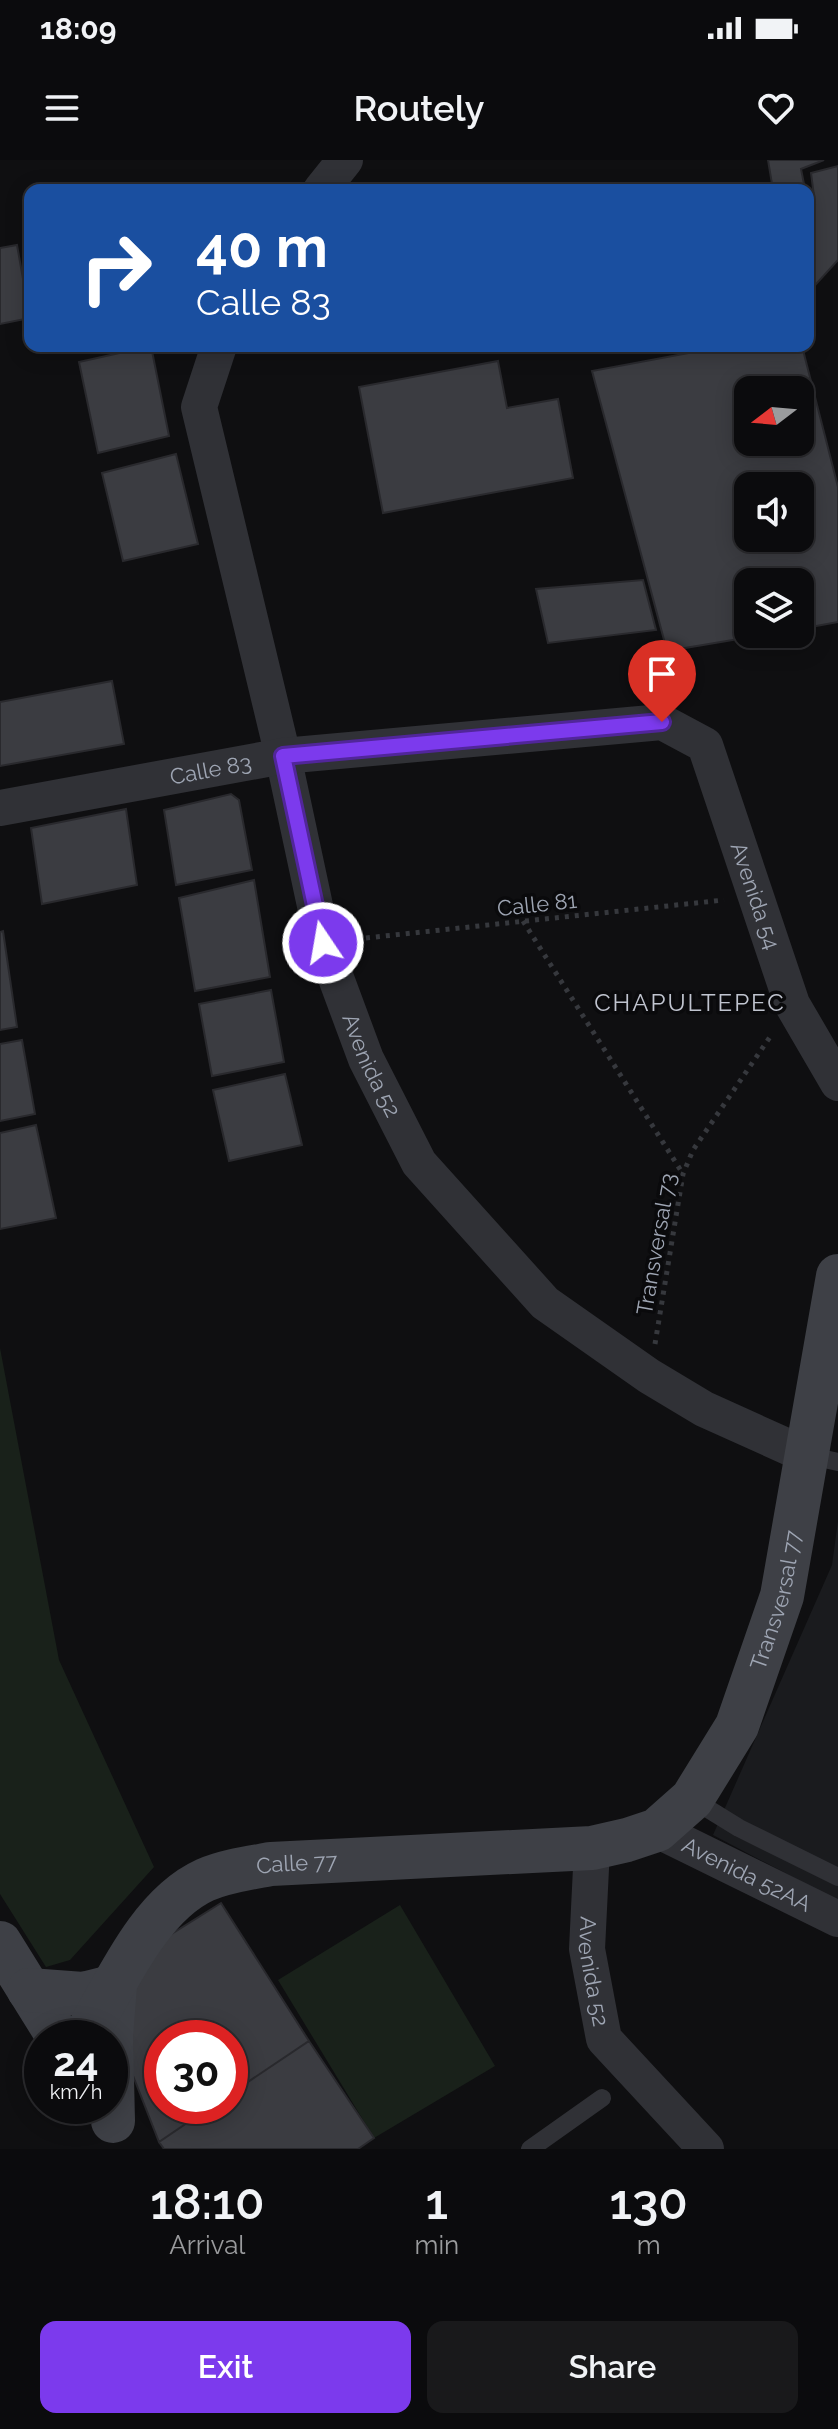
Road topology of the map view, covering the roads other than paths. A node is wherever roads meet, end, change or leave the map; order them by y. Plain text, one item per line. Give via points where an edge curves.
1 (345, 160) edge
2 (326, 184) edge
3 (217, 352) edge
4 (662, 722) joint
5 (283, 756) junction
6 (0, 808) edge
7 (838, 1083) edge
8 (838, 1276) edge
9 (822, 1459) edge
10 (692, 1799) junction
11 (657, 1830) junction
12 (592, 1848) junction
13 (838, 1877) edge
14 (838, 1919) edge
15 (0, 1943) edge
16 (115, 1986) junction
17 (29, 1990) junction
18 (48, 2020) edge
19 (95, 2020) edge
20 (602, 2098) dead end
21 (113, 2125) edge
22 (530, 2149) edge
23 (706, 2149) edge

1 - 2 street
3 - 5 street, Avenida 52 via 199,407
4 - 5 street, Calle 83
4 - 7 street, Avenida 54 via 705,745 792,1004
5 - 6 street, Calle 83
5 - 9 street, Avenida 52 via 323,943 366,1059 419,1163 545,1303 704,1409
8 - 9 street, Transversal 77
9 - 10 street, Transversal 77 via 737,1726
10 - 11 street, Transversal 77
10 - 13 lane
11 - 12 street, Transversal 77
11 - 14 street, Avenida 52AA
12 - 16 street, Calle 77 via 346,1859 236,1870 204,1881 173,1901 151,1924
12 - 23 street, Avenida 52 via 587,1949 604,2039
15 - 17 street
16 - 17 street via 83,1994
16 - 19 street, Calle 77
16 - 21 street
17 - 18 street
20 - 22 lane

